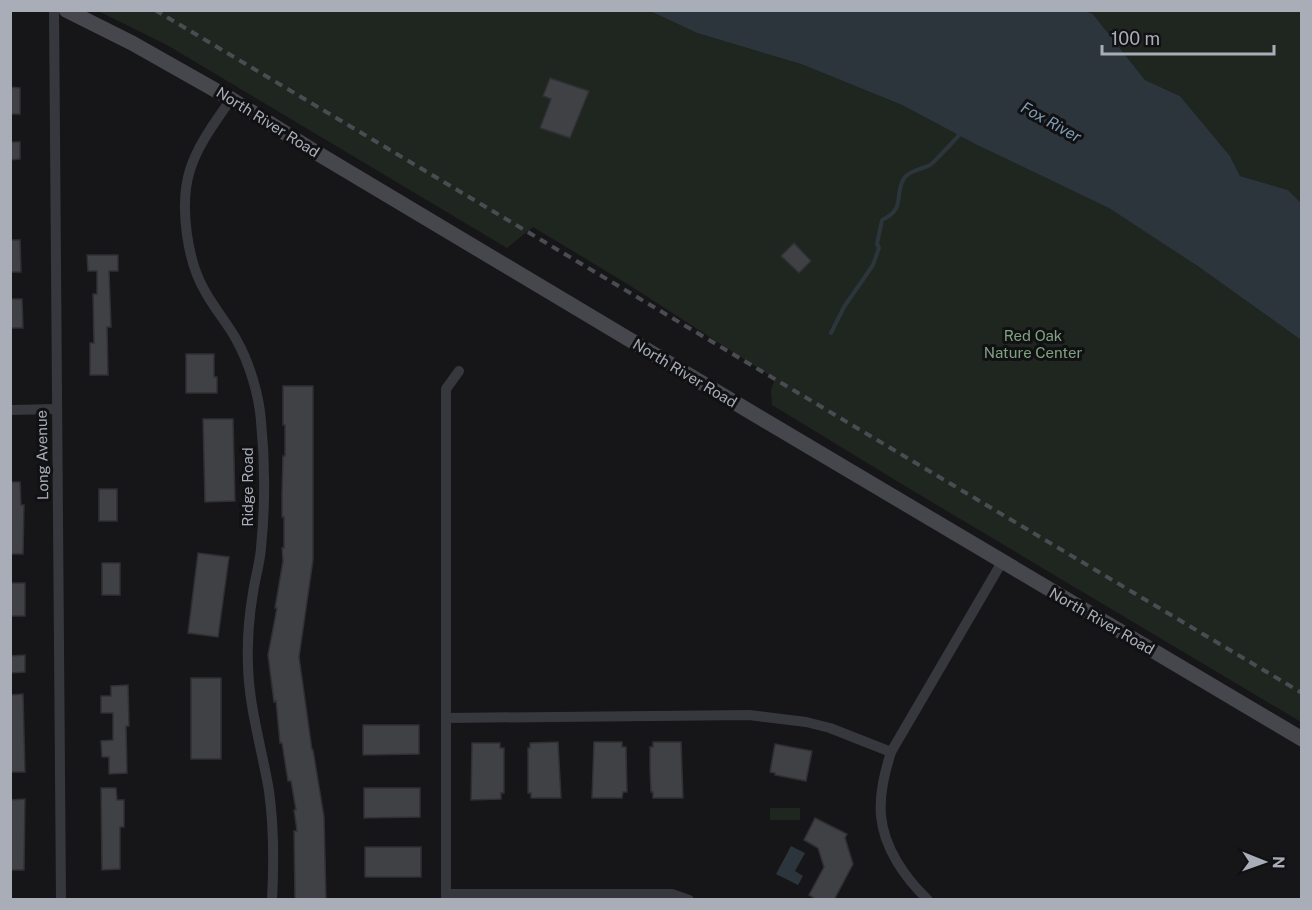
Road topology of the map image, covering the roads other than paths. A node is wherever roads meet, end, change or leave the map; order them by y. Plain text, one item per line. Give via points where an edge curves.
1 (54, 10) edge
2 (66, 10) edge
3 (231, 99) junction
4 (459, 371) dead end
5 (56, 409) junction
6 (10, 410) edge
7 (1002, 562) junction
8 (446, 718) junction
9 (1302, 739) edge
10 (891, 752) junction
11 (446, 897) edge
12 (61, 900) edge
13 (272, 900) edge
14 (689, 900) edge
15 (928, 900) edge

1 - 5 street, Long Avenue
2 - 3 main road, North River Road
3 - 7 main road, North River Road
3 - 13 street, Ridge Road via 190,171 186,224 197,276 236,339 256,392 261,420 262,540 248,665 273,824
4 - 8 street via 446,389
5 - 6 street
5 - 12 street, Long Avenue
7 - 9 main road, North River Road
7 - 10 street
8 - 10 street via 750,715 830,728
8 - 11 street
10 - 15 street via 883,783 881,816 897,861
11 - 14 street via 672,894

